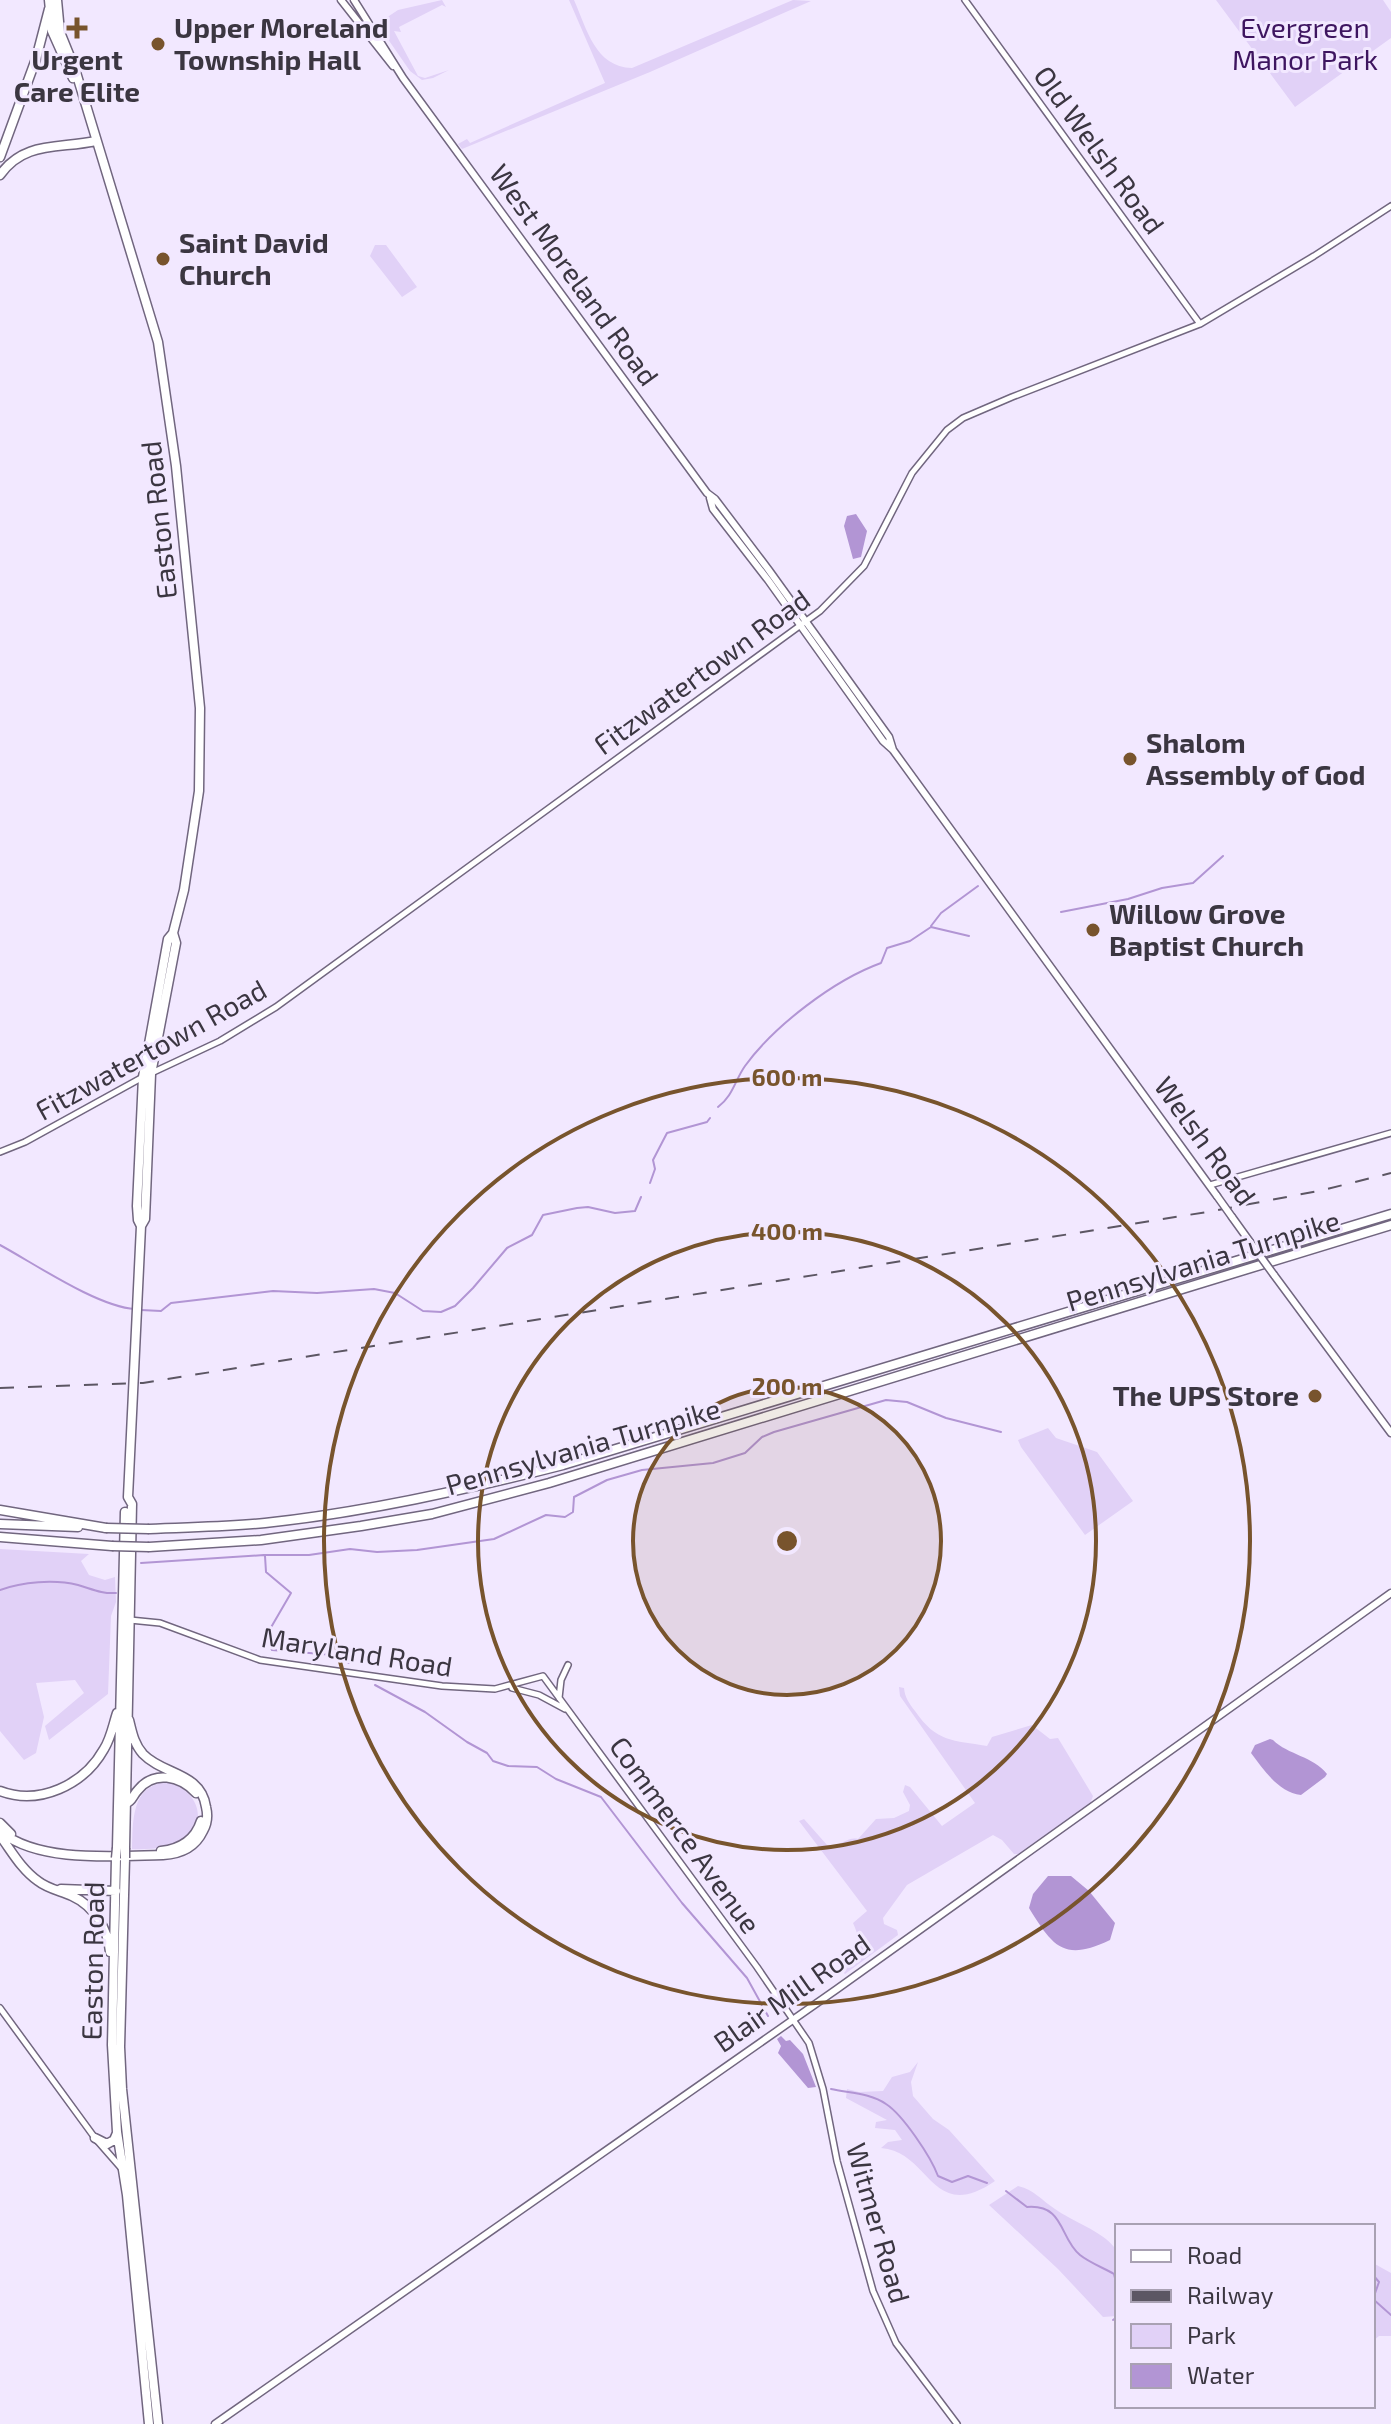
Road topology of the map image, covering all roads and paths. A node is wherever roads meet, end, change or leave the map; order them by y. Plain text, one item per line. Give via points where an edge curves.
1 (57, 0) edge
2 (341, 0) edge
3 (354, 0) edge
4 (965, 0) edge
5 (49, 4) edge
6 (403, 78) junction
7 (88, 112) junction
8 (96, 141) junction
9 (0, 157) edge
10 (0, 175) edge
11 (1391, 206) edge
12 (1200, 324) junction
13 (804, 624) junction
14 (1012, 913) joint
15 (147, 1076) junction
16 (1391, 1133) edge
17 (0, 1152) edge
18 (1210, 1185) junction
19 (1391, 1214) edge
20 (1391, 1225) edge
21 (1391, 1433) edge
22 (128, 1497) junction
23 (0, 1510) edge
24 (125, 1512) joint
25 (0, 1524) edge
26 (106, 1528) junction
27 (0, 1537) edge
28 (1391, 1593) edge
29 (125, 1620) junction
30 (568, 1665) dead end
31 (543, 1676) joint
32 (507, 1687) junction
33 (560, 1699) junction
34 (120, 1701) junction
35 (567, 1710) junction
36 (126, 1718) junction
37 (0, 1791) edge
38 (125, 1804) junction
39 (0, 1823) edge
40 (0, 1833) edge
41 (121, 1853) junction
42 (40, 1883) junction
43 (116, 1891) junction
44 (113, 1992) junction
45 (0, 2008) edge
46 (793, 2018) junction
47 (117, 2132) junction
48 (95, 2138) junction
49 (127, 2172) junction
50 (149, 2424) edge
51 (158, 2424) edge
52 (215, 2424) edge
53 (957, 2424) edge

1 - 7 highway, Easton Road via 60,32
2 - 6 main road, West Moreland Road
3 - 6 main road, West Moreland Road
4 - 12 street, Old Welsh Road
5 - 7 highway, Easton Road via 52,31
5 - 9 highway via 39,50
6 - 13 main road, West Moreland Road
7 - 8 highway, Easton Road
8 - 10 highway via 32,150 17,156
8 - 15 highway, Easton Road via 165,378 199,699 199,791 173,933 176,943
11 - 12 street, Fitzwatertown Road
12 - 13 street, Fitzwatertown Road via 1012,397 947,430 912,473 864,566
13 - 14 main road, West Moreland Road
13 - 15 street, Fitzwatertown Road via 276,1007
14 - 18 main road, Welsh Road
15 - 17 street, Fitzwatertown Road
15 - 22 highway, Easton Road via 145,1219
16 - 18 street
18 - 21 main road, Welsh Road, bridge
19 - 26 highway, Pennsylvania Turnpike, bridge via 460,1491 262,1523
20 - 27 highway, Pennsylvania Turnpike, bridge via 564,1479 432,1514 261,1540 149,1547
22 - 24 main road, Easton Road
22 - 29 highway, Easton Road via 132,1504
23 - 26 highway
24 - 29 highway, Easton Road
25 - 26 highway, Pennsylvania Turnpike
28 - 46 main road, Blair Mill Road
29 - 32 street, Maryland Road via 160,1623 278,1663 456,1688
29 - 34 highway, Easton Road
29 - 36 highway, Easton Road
30 - 33 street
31 - 32 street, Maryland Road
31 - 33 street, Commerce Avenue
32 - 35 street
33 - 35 street, Commerce Avenue
34 - 37 highway via 104,1751 82,1776 39,1795
34 - 41 highway, Easton Road
35 - 46 street, Commerce Avenue
36 - 38 highway, Easton Road
36 - 40 highway via 145,1756 191,1780 201,1791 207,1819 196,1841 184,1851 163,1855 61,1854 31,1850
38 - 39 highway via 150,1780 175,1778 196,1793 202,1819 182,1845 144,1852 36,1847
38 - 41 highway, Easton Road
40 - 42 highway
41 - 43 highway, Easton Road
41 - 49 highway, Easton Road via 120,2047
42 - 43 highway
42 - 44 highway via 79,1900 102,1923
43 - 44 highway, Easton Road
44 - 47 highway, Easton Road
45 - 48 street
46 - 52 main road, Blair Mill Road
46 - 53 street, Witmer Road via 809,2043 823,2089 873,2291 896,2343
47 - 48 highway via 110,2144
47 - 49 highway, Easton Road
48 - 49 street
49 - 50 highway, Easton Road
49 - 51 highway, Easton Road

